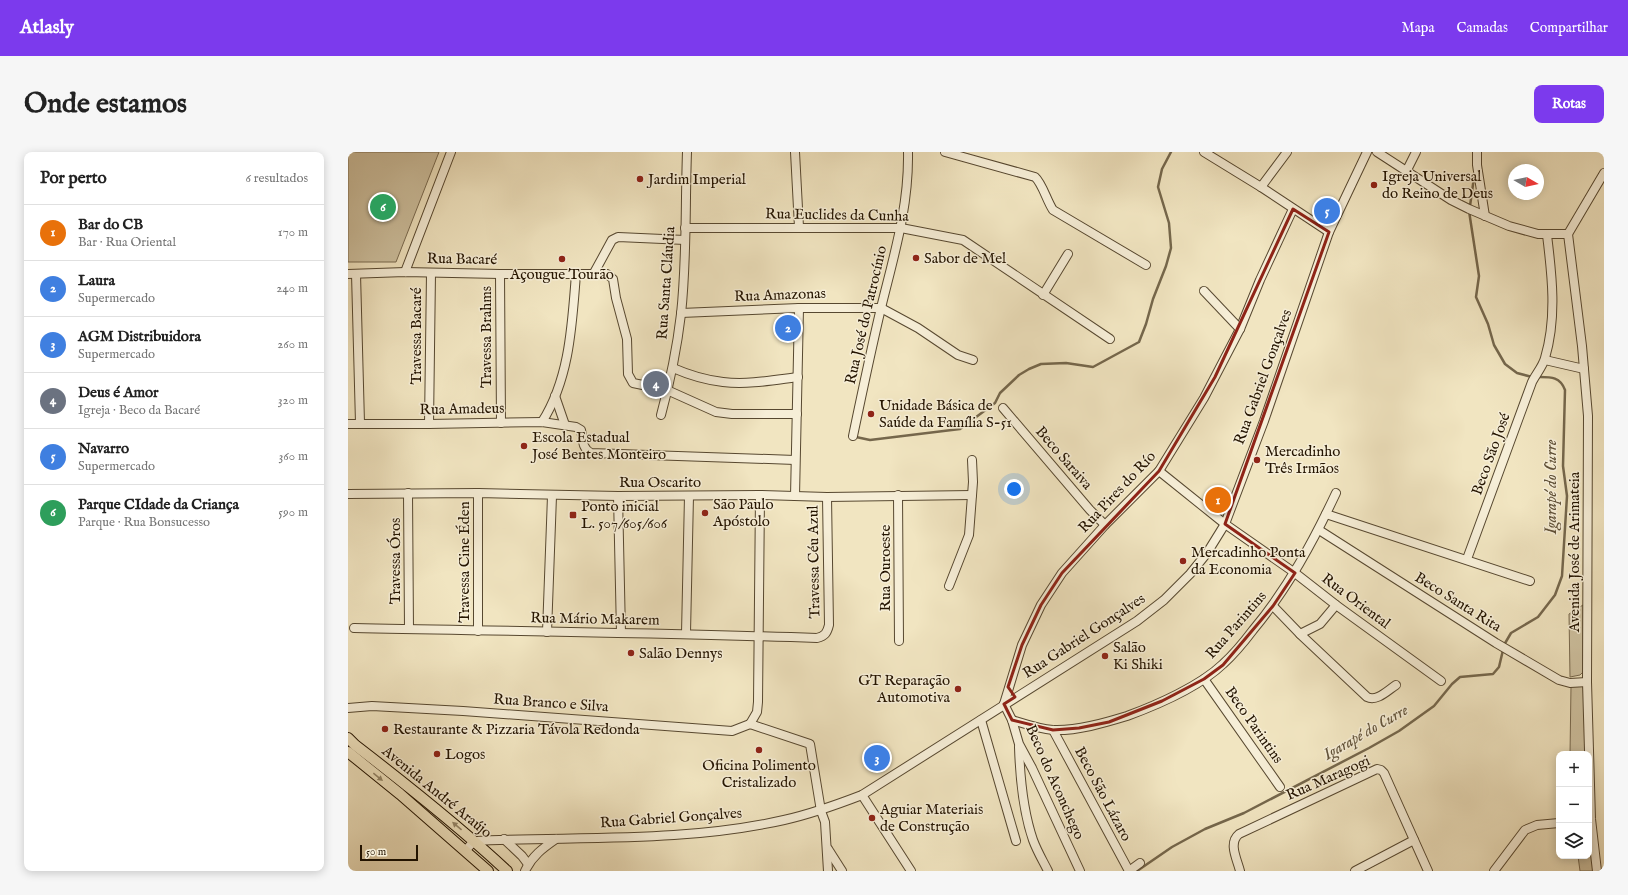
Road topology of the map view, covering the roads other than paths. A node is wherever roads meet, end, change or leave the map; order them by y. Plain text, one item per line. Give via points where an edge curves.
1 (451, 152) edge
2 (687, 152) edge
3 (795, 152) edge
4 (908, 152) edge
5 (945, 152) edge
6 (1204, 152) edge
7 (1287, 152) edge
8 (1366, 152) edge
9 (1376, 152) edge
10 (1416, 152) edge
11 (1478, 152) edge
12 (1406, 170) junction
13 (1604, 173) edge
14 (1261, 187) junction
15 (1293, 209) junction
16 (1485, 216) junction
17 (799, 227) junction
18 (685, 228) junction
19 (901, 228) junction
20 (1329, 232) junction
21 (1547, 234) junction
22 (1568, 234) junction
23 (685, 240) junction
24 (1068, 254) dead end
25 (1146, 265) dead end
26 (405, 272) junction
27 (594, 272) junction
28 (430, 273) junction
29 (352, 274) edge
30 (500, 274) junction
31 (576, 274) junction
32 (1204, 291) dead end
33 (1043, 295) junction
34 (799, 308) junction
35 (881, 308) junction
36 (681, 313) junction
37 (1240, 329) junction
38 (1110, 340) dead end
39 (973, 360) dead end
40 (1545, 360) junction
41 (672, 368) junction
42 (1584, 369) junction
43 (798, 377) junction
44 (668, 390) junction
45 (556, 396) junction
46 (1003, 408) dead end
47 (797, 414) junction
48 (661, 415) dead end
49 (542, 422) junction
50 (360, 423) junction
51 (500, 423) junction
52 (348, 424) edge
53 (429, 424) junction
54 (565, 425) junction
55 (853, 436) dead end
56 (795, 460) junction
57 (972, 460) dead end
58 (1160, 471) junction
59 (1336, 492) dead end
60 (478, 493) junction
61 (348, 494) edge
62 (408, 494) junction
63 (760, 495) junction
64 (898, 495) junction
65 (972, 495) junction
66 (552, 496) junction
67 (618, 496) junction
68 (689, 496) junction
69 (795, 496) junction
70 (827, 497) junction
71 (1326, 514) junction
72 (1225, 524) junction
73 (1105, 526) junction
74 (1319, 530) junction
75 (1467, 559) junction
76 (1295, 573) junction
77 (1530, 581) dead end
78 (950, 586) dead end
79 (1273, 606) junction
80 (1336, 606) junction
81 (829, 625) joint
82 (354, 628) dead end
83 (409, 629) junction
84 (478, 631) junction
85 (547, 632) junction
86 (621, 633) junction
87 (686, 633) junction
88 (1300, 634) junction
89 (758, 636) junction
90 (899, 641) dead end
91 (1204, 679) junction
92 (1441, 681) dead end
93 (1587, 682) junction
94 (1396, 685) dead end
95 (1008, 687) junction
96 (1015, 697) junction
97 (1004, 704) junction
98 (348, 708) edge
99 (981, 720) junction
100 (1012, 720) junction
101 (750, 724) junction
102 (1053, 730) junction
103 (348, 738) edge
104 (1019, 744) junction
105 (348, 752) edge
106 (1280, 787) dead end
107 (1589, 787) edge
108 (862, 795) junction
109 (822, 811) junction
110 (1556, 823) edge
111 (1590, 823) edge
112 (504, 839) junction
113 (557, 839) junction
114 (1414, 840) junction
115 (474, 841) junction
116 (1016, 841) dead end
117 (827, 848) junction
118 (465, 851) junction
119 (1140, 863) dead end
120 (527, 868) edge
121 (488, 871) edge
122 (507, 871) edge
123 (828, 871) edge
124 (842, 871) edge
125 (911, 871) edge
126 (1048, 871) edge
127 (1080, 871) edge
128 (1129, 871) edge
129 (1240, 871) edge
130 (1355, 871) edge
131 (1428, 871) edge
132 (1494, 871) edge
133 (1596, 871) edge

1 - 26 street
2 - 18 street, Rua Santa Cláudia
3 - 17 street
4 - 19 street, Rua José do Patrocínio via 906,199
5 - 25 street via 1035,177 1039,180 1053,210
6 - 14 street
7 - 14 street
8 - 20 street, Rua Gabriel Gonçalves
9 - 12 street
10 - 12 street
11 - 16 street via 1477,165
12 - 16 street via 1451,200
13 - 22 street
14 - 15 street
15 - 20 street
15 - 37 street, Rua Pires do Río
16 - 21 street via 1509,226
17 - 18 street, Rua Euclides da Cunha
17 - 19 street, Rua Euclides da Cunha
18 - 23 street, Rua Santa Cláudia
19 - 33 street, Rua Euclides da Cunha via 963,240
19 - 35 street, Rua José do Patrocínio
20 - 72 street, Rua Gabriel Gonçalves via 1264,421
21 - 22 street
21 - 40 street, Beco São José via 1553,315
22 - 42 street, Avenida José de Arimateia
23 - 27 street via 618,237 612,240
23 - 36 street, Rua Santa Cláudia
24 - 33 street
26 - 28 street, Rua Bacaré
26 - 29 street, Rua Bacaré
27 - 31 street, Rua Bacaré
27 - 44 street via 607,274 612,279 627,339 630,379 633,383
28 - 30 street, Rua Bacaré
28 - 53 street, Travessa Bacaré
29 - 50 street
30 - 31 street, Rua Bacaré
30 - 51 street, Travessa Brahms
31 - 45 street via 566,361
32 - 37 street
33 - 38 street, Rua Euclides da Cunha
34 - 35 street, Rua Amazonas
34 - 36 street, Rua Amazonas
34 - 43 street
35 - 39 street via 918,328 958,355
35 - 55 street, Rua José do Patrocínio
36 - 41 street, Rua Santa Cláudia
37 - 58 street, Rua Pires do Río via 1204,398
40 - 42 street
40 - 75 street, Beco São José via 1532,382
41 - 43 street via 697,378 724,382
41 - 44 street, Rua Santa Cláudia
42 - 93 street, Avenida José de Arimateia via 1589,447
43 - 47 street
44 - 47 street via 716,412
44 - 48 street, Rua Santa Cláudia
45 - 49 street
45 - 54 street
46 - 73 street, Beco Saraiva
47 - 56 street
49 - 51 street, Rua Amadeus
49 - 54 street, Rua Amadeus
50 - 52 street, Rua Amadeus
50 - 53 street, Rua Amadeus
51 - 53 street, Rua Amadeus
54 - 56 street, Rua Amadeus via 581,430 584,447 591,453
56 - 69 street
57 - 65 street
58 - 72 street, Rua Oriental
58 - 73 street, Rua Pires do Río
59 - 71 street, Rua Parintins
60 - 62 street, Rua Oscarito
60 - 66 street, Rua Oscarito
60 - 84 street, Travessa Cine Éden
61 - 62 street, Rua Oscarito
62 - 83 street, Travessa Óros
63 - 68 street, Rua Oscarito
63 - 69 street, Rua Oscarito
63 - 89 street
64 - 65 street, Rua Oscarito
64 - 70 street, Rua Oscarito
64 - 90 street, Rua Ouroeste
65 - 78 street via 969,535
66 - 67 street, Rua Oscarito
66 - 85 street
67 - 68 street, Rua Oscarito
67 - 86 street
68 - 87 street
69 - 70 street, Rua Oscarito
70 - 81 street, Travessa Céu Azul
71 - 74 street, Rua Parintins
71 - 75 street
72 - 76 street, Rua Oriental
72 - 96 street, Rua Gabriel Gonçalves via 1207,553 1164,600 1137,621
73 - 95 street, Rua Pires do Río via 1062,573 1041,605 1022,645
74 - 76 street, Rua Parintins
74 - 93 street, Beco Santa Rita via 1496,643 1559,680 1570,683
75 - 77 street
76 - 79 street, Rua Parintins
76 - 80 street, Rua Oriental
79 - 88 street
79 - 91 street, Rua Parintins via 1223,665
80 - 88 street via 1320,624
80 - 92 street, Rua Oriental
81 - 89 street, Rua Mário Makarem via 824,636 817,638
82 - 83 street, Rua Mário Makarem
83 - 84 street, Rua Mário Makarem
84 - 85 street, Rua Mário Makarem
85 - 86 street, Rua Mário Makarem
86 - 87 street, Rua Mário Makarem
87 - 89 street, Rua Mário Makarem
88 - 94 street via 1367,697 1376,698
89 - 101 street via 758,702 757,712
91 - 102 street, Rua Parintins via 1162,701 1116,720 1079,728
91 - 106 street, Beco Parintins
93 - 107 street, Avenida José de Arimateia
95 - 96 street
95 - 97 street, Rua Pires do Río
96 - 97 street, Rua Gabriel Gonçalves
97 - 99 street, Rua Gabriel Gonçalves
97 - 100 street, Beco do Aconchego
98 - 101 street, Rua Branco e Silva via 372,706 463,711 732,731
99 - 108 street, Rua Gabriel Gonçalves
99 - 116 street
100 - 102 street, Rua Parintins
100 - 104 street, Beco do Aconchego
101 - 109 street via 810,744
102 - 128 street, Beco São Lázaro
115 -> 103 main road, Avenida André Araújo
104 - 126 street via 1020,774 1028,826
104 - 127 street, Beco do Aconchego
105 -> 118 main road, Avenida André Araújo
108 - 109 street, Rua Gabriel Gonçalves
108 - 125 street
109 - 113 street, Rua Gabriel Gonçalves via 775,822 691,834 638,838
109 - 117 street
110 - 132 street via 1537,825 1525,830
111 - 133 street, Avenida José de Arimateia
112 - 113 street, Rua Gabriel Gonçalves
112 - 115 street, Rua Gabriel Gonçalves
112 - 120 street via 522,856
113 - 120 street via 542,849
114 - 129 street, Rua Maragogi via 1384,773 1377,769 1239,834 1233,842
114 - 130 street
114 - 131 street
115 - 118 street
115 - 122 main road, Avenida André Araújo
117 - 123 street
117 - 124 street
118 - 121 main road, Avenida André Araújo
119 - 128 street

